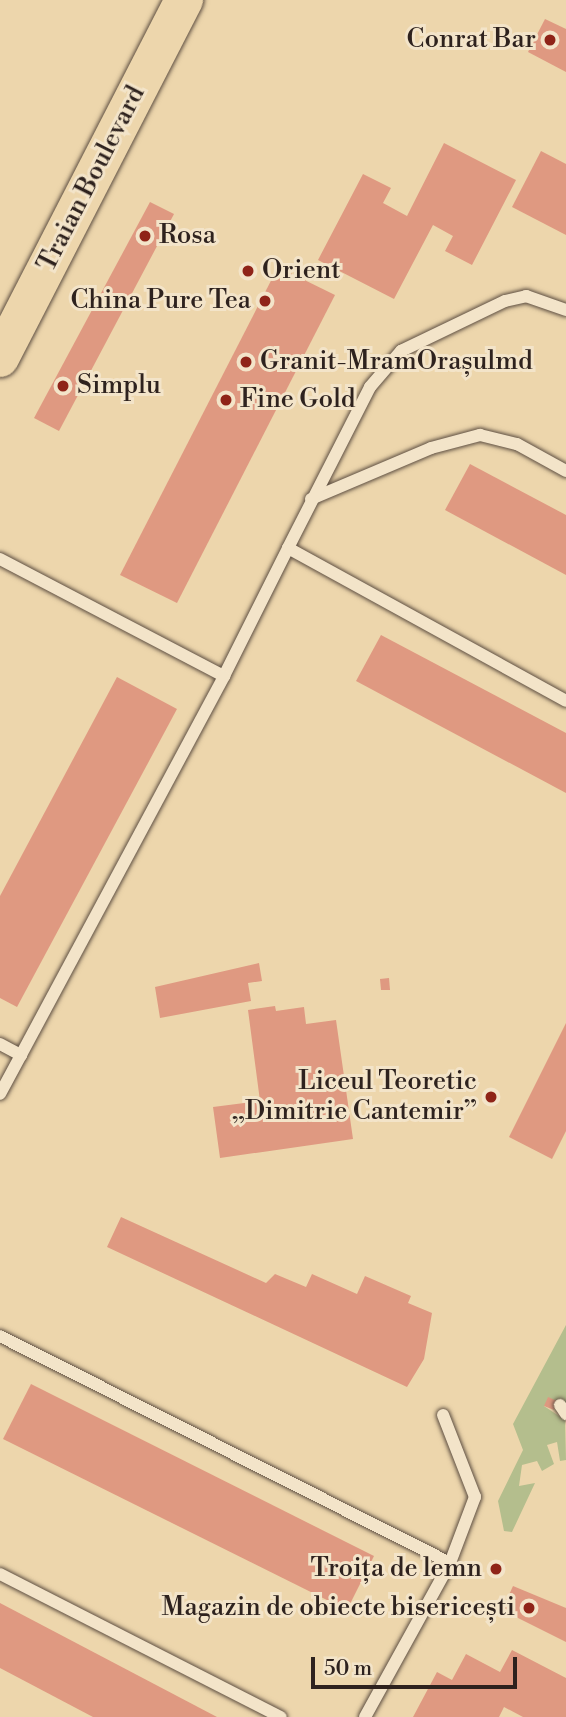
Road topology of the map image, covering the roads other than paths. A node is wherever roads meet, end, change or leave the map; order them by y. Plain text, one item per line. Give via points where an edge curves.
1 (184, 0) edge
2 (566, 310) edge
3 (0, 358) edge
4 (566, 471) edge
5 (311, 499) junction
6 (288, 548) junction
7 (0, 559) edge
8 (224, 676) junction
9 (566, 701) edge
10 (0, 1044) edge
11 (21, 1055) junction
12 (0, 1094) edge
13 (0, 1336) edge
14 (443, 1415) dead end
15 (450, 1563) junction
16 (0, 1574) edge
17 (281, 1717) edge
18 (365, 1717) edge

1 - 3 highway, Traian Boulevard
2 - 5 lane via 544,300 515,299 401,351 370,387
4 - 5 lane via 517,444 480,435 431,448
5 - 6 lane
6 - 8 lane
6 - 9 lane
7 - 8 lane
8 - 11 lane
10 - 11 lane
11 - 12 lane
13 - 15 lane
14 - 15 lane via 475,1497
15 - 18 lane
16 - 17 lane

